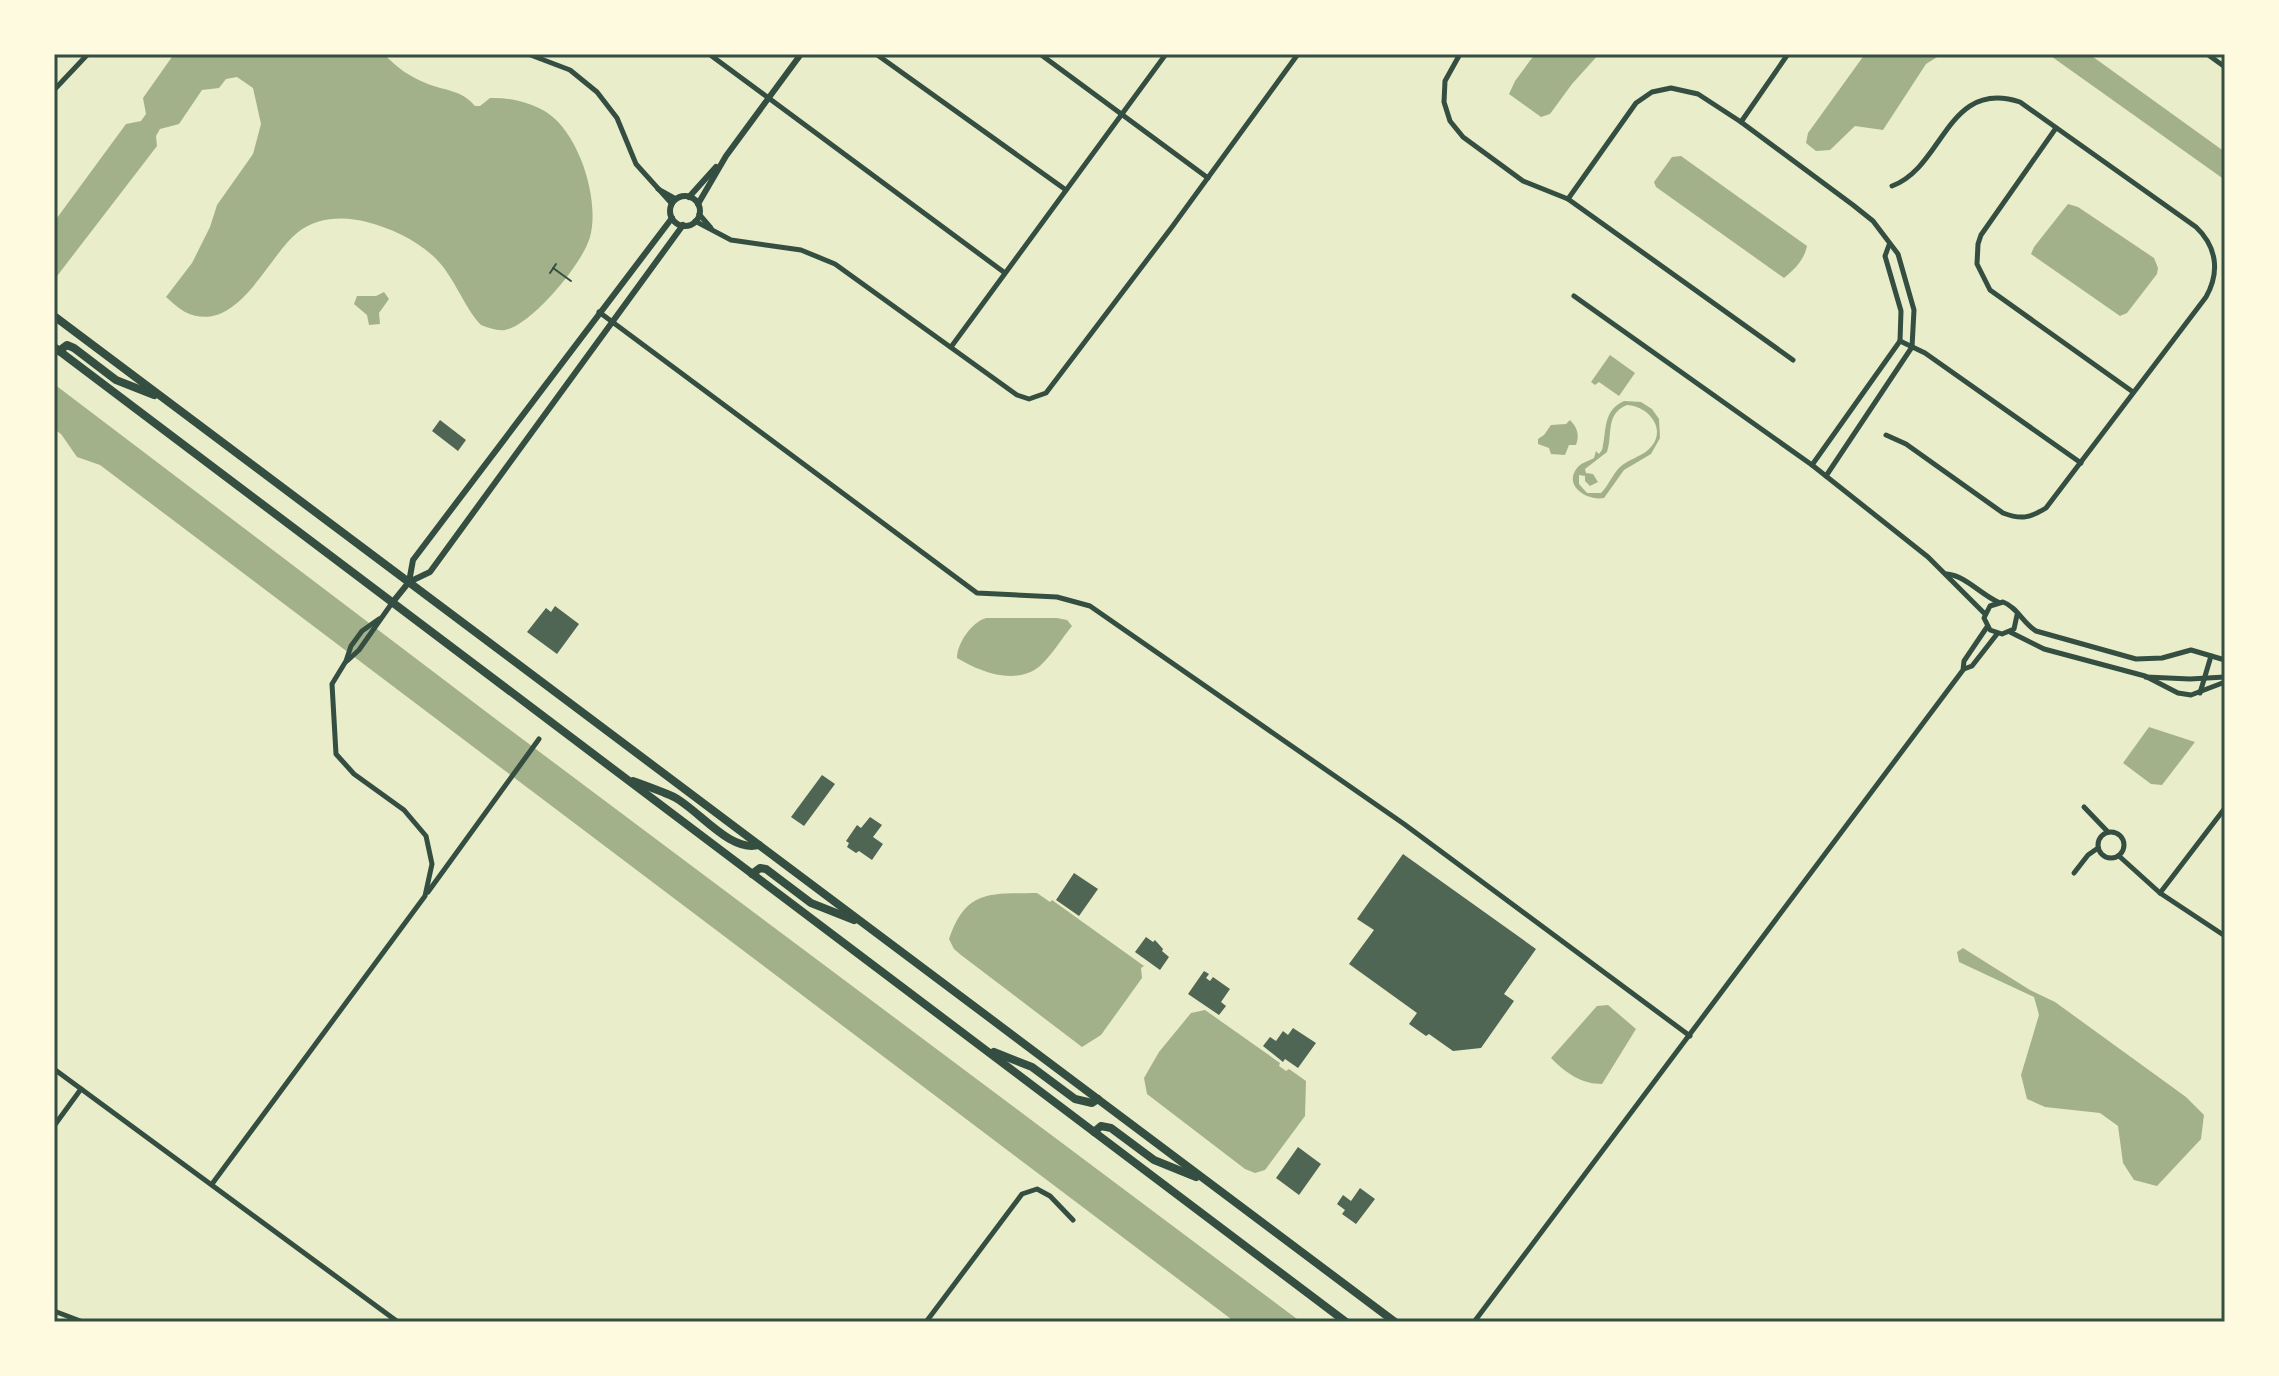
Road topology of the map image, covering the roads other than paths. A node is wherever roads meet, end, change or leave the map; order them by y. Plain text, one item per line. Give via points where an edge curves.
1 (88, 54) edge
2 (528, 54) edge
3 (709, 54) edge
4 (801, 54) edge
5 (876, 54) edge
6 (1166, 54) edge
7 (1298, 54) edge
8 (1460, 54) edge
9 (1788, 54) edge
10 (2207, 54) edge
11 (1045, 55) edge
12 (2225, 67) edge
13 (54, 90) edge
14 (767, 98) junction
15 (1122, 114) junction
16 (1741, 122) junction
17 (2056, 128) junction
18 (726, 156) junction
19 (1208, 178) junction
20 (1892, 186) dead end
21 (1066, 190) junction
22 (689, 197) junction
23 (1568, 199) junction
24 (674, 202) junction
25 (698, 204) junction
26 (672, 218) junction
27 (697, 218) junction
28 (683, 225) junction
29 (1889, 245) junction
30 (1005, 273) junction
31 (1574, 296) dead end
32 (1910, 297) junction
33 (1898, 300) junction
34 (599, 312) junction
35 (54, 316) edge
36 (611, 321) junction
37 (59, 323) edge
38 (1900, 341) junction
39 (951, 347) junction
40 (1912, 347) junction
41 (56, 349) edge
42 (1793, 360) dead end
43 (1881, 368) junction
44 (1892, 377) junction
45 (1864, 392) junction
46 (2133, 392) junction
47 (166, 400) junction
48 (1876, 400) junction
49 (1886, 435) dead end
50 (2081, 463) junction
51 (1812, 465) junction
52 (1826, 476) junction
53 (1947, 574) junction
54 (409, 582) junction
55 (1998, 602) junction
56 (392, 603) junction
57 (1985, 614) junction
58 (2017, 615) junction
59 (1987, 627) junction
60 (2010, 632) junction
61 (1997, 634) junction
62 (2211, 656) junction
63 (2225, 660) edge
64 (1963, 670) junction
65 (2145, 676) junction
66 (2205, 678) junction
67 (2225, 680) edge
68 (2200, 693) junction
69 (539, 739) dead end
70 (622, 776) junction
71 (2084, 807) dead end
72 (2225, 808) edge
73 (2108, 832) junction
74 (759, 845) junction
75 (2098, 848) junction
76 (2119, 856) junction
77 (2074, 873) dead end
78 (752, 874) junction
79 (2160, 893) junction
80 (425, 896) junction
81 (866, 925) junction
82 (2225, 936) edge
83 (1690, 1036) junction
84 (982, 1048) junction
85 (54, 1069) edge
86 (81, 1089) junction
87 (1098, 1099) junction
88 (54, 1126) edge
89 (1094, 1132) junction
90 (1208, 1182) junction
91 (212, 1184) junction
92 (1073, 1220) dead end
93 (54, 1311) edge
94 (83, 1322) edge
95 (398, 1322) edge
96 (926, 1322) edge
97 (1346, 1322) edge
98 (1395, 1322) edge
99 (1474, 1322) edge

1 - 13 street
2 - 24 street via 570,70 597,92 617,118 636,164
3 - 14 street
4 - 14 street
5 - 21 street
6 - 15 street
7 - 19 street
8 - 23 street via 1448,72 1444,92 1446,112 1456,130 1523,181
9 - 16 street
10 - 12 street
11 - 15 street
14 - 18 street
14 - 30 street
15 - 19 street
15 - 21 street
16 - 23 street via 1689,90 1652,92 1630,110
16 - 29 street via 1873,221
17 - 20 street via 2020,102 1980,100 1956,118 1908,180
17 - 46 street via 1981,235 1979,273 1997,296
17 - 46 street via 2196,227 2212,251 2211,288
18 - 22 street
18 - 25 street
19 - 39 street via 1046,393 1029,399 1017,395
21 - 30 street
22 - 24 street
22 - 25 street
23 - 42 street
24 - 26 street
25 - 27 street
26 - 28 street
26 - 34 street
27 - 28 street
27 - 39 street via 718,234 743,243 783,246 835,264
28 - 36 street
29 - 32 street via 1898,254
29 - 33 street via 1885,256
30 - 39 street
31 - 51 street
32 - 33 street
32 - 40 street
33 - 38 street
34 - 36 street
34 - 54 street via 413,560
35 - 37 highway
36 - 54 street via 430,572
36 - 83 street via 977,593 1057,597 1090,606 1404,824
37 - 47 highway
38 - 40 street
38 - 43 street
40 - 44 street
40 - 50 street
41 - 47 highway via 74,348 116,380
41 - 56 highway
43 - 44 street
43 - 45 street
44 - 48 street
45 - 48 street
45 - 51 street
46 - 50 street
47 - 54 highway
48 - 52 street
49 - 50 street via 2017,519 2046,508
51 - 52 street
52 - 53 street
53 - 55 street via 1958,575
53 - 57 street
54 - 56 street
54 - 74 highway
55 - 57 street
55 - 58 street via 2008,603
56 - 70 highway
56 - 80 street via 332,684 336,754 404,810 426,836 432,864
57 - 59 street
58 - 60 street
58 - 62 street via 2036,631 2136,659 2191,650
59 - 61 street
59 - 64 street
60 - 61 street
60 - 65 street via 2044,649
61 - 64 street
62 - 63 street
62 - 66 street
64 - 83 street
65 - 66 street
65 - 68 street via 2178,693
66 - 67 street
66 - 68 street
67 - 68 street
69 - 80 street
70 - 74 highway via 676,798 736,843
70 - 78 highway
71 - 73 street
72 - 79 street
73 - 75 street
73 - 76 street via 2124,839
74 - 81 highway
75 - 76 street via 2107,857
75 - 77 street
76 - 79 street
78 - 81 highway via 766,869 811,903
78 - 84 highway
79 - 82 street
80 - 91 street
81 - 87 highway
83 - 99 street
84 - 87 highway via 1032,1067 1075,1099
84 - 89 highway
85 - 86 street
86 - 88 street
86 - 91 street
87 - 90 highway
89 - 90 highway via 1101,1126 1111,1128 1154,1160
89 - 97 highway
90 - 98 highway
91 - 95 street
92 - 96 street via 1037,1189 1022,1194
93 - 94 street

